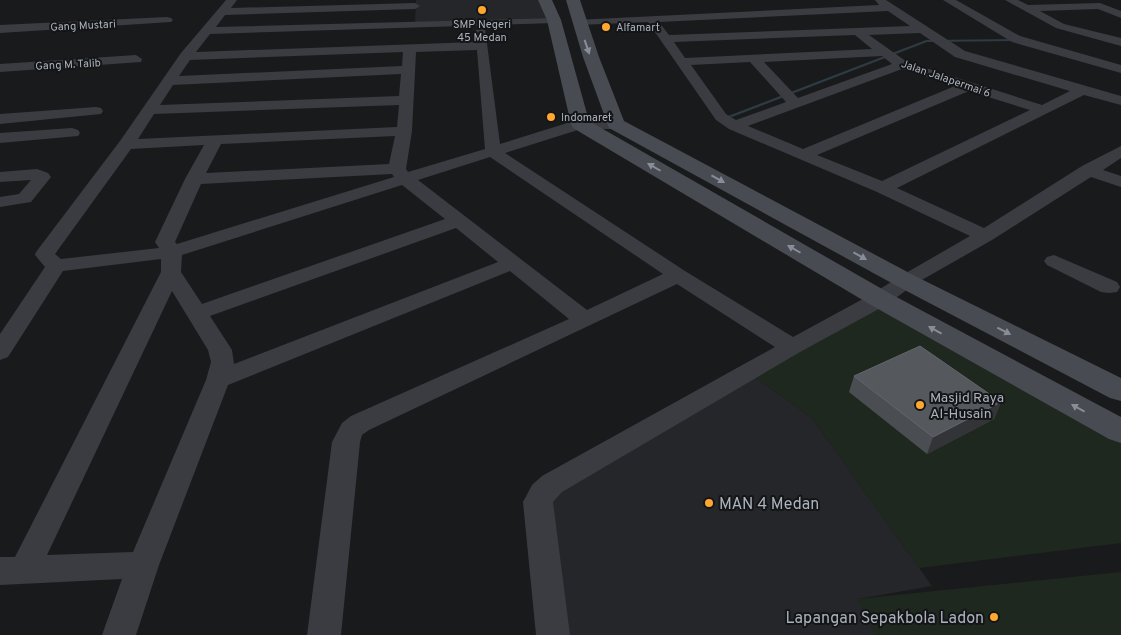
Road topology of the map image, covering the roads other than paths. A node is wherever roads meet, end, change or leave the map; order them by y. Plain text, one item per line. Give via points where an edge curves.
1 (573, 0) edge
2 (879, 0) edge
3 (948, 0) edge
4 (1010, 0) edge
5 (415, 3) edge
6 (1084, 4) edge
7 (708, 5) dead end
8 (227, 6) edge
9 (891, 8) junction
10 (1026, 8) junction
11 (158, 10) dead end
12 (550, 10) edge
13 (718, 16) junction
14 (651, 19) junction
15 (0, 20) edge
16 (1119, 20) edge
17 (480, 22) junction
18 (579, 22) junction
19 (412, 25) junction
20 (922, 29) junction
21 (0, 30) edge
22 (206, 31) junction
23 (857, 31) junction
24 (0, 36) edge
25 (664, 39) junction
26 (1121, 42) edge
27 (482, 46) junction
28 (410, 49) junction
29 (186, 56) junction
30 (890, 57) junction
31 (753, 58) junction
32 (136, 60) dead end
33 (681, 62) junction
34 (0, 68) edge
35 (1121, 69) edge
36 (408, 70) junction
37 (168, 81) junction
38 (968, 86) junction
39 (1083, 90) junction
40 (790, 98) junction
41 (406, 100) junction
42 (1121, 101) edge
43 (149, 110) junction
44 (1044, 110) junction
45 (96, 111) dead end
46 (0, 119) edge
47 (580, 124) junction
48 (616, 124) junction
49 (734, 126) junction
50 (404, 131) junction
51 (72, 132) dead end
52 (0, 138) edge
53 (215, 140) junction
54 (126, 144) junction
55 (1121, 151) edge
56 (493, 152) junction
57 (804, 154) junction
58 (1093, 167) junction
59 (1121, 173) edge
60 (401, 174) junction
61 (0, 177) edge
62 (194, 179) junction
63 (1121, 182) edge
64 (883, 188) junction
65 (0, 202) edge
66 (458, 221) junction
67 (985, 236) junction
68 (1054, 261) dead end
69 (172, 262) junction
70 (513, 263) junction
71 (56, 266) junction
72 (678, 275) junction
73 (906, 281) junction
74 (1117, 286) edge
75 (880, 299) junction
76 (196, 313) junction
77 (585, 320) junction
78 (792, 347) junction
79 (0, 352) edge
80 (218, 380) junction
81 (1121, 391) edge
82 (1121, 431) edge
83 (143, 565) junction
84 (12, 570) edge
85 (119, 635) edge
86 (324, 635) edge
87 (553, 635) edge

1 - 18 street
2 - 9 street
3 - 35 street via 1020,40
4 - 10 street
5 - 8 street
5 - 19 street
6 - 10 street
6 - 16 street
6 - 16 street via 1100,6
7 - 13 street
8 - 22 street
9 - 13 street
9 - 20 street
10 - 26 street via 1060,26
11 - 15 street
12 - 17 street
12 - 47 street
13 - 14 street
14 - 18 street
14 - 25 street
17 - 19 street
17 - 27 street
18 -> 48 street
19 - 22 street
20 - 23 street
20 - 39 street via 960,54
21 - 24 street, Gang Mustari via 166,23
22 - 29 street
23 - 25 street
23 - 30 street, Jalan Jalapermai 6
25 - 33 street
27 - 28 street
27 - 56 street
28 - 29 street
28 - 36 street
29 - 37 street
30 - 31 street
30 - 38 street, Jalan Jalapermai 6
30 - 40 street
31 - 33 street
31 - 40 street
32 - 34 street, Gang M. Talib
33 - 49 street via 721,117
36 - 37 street
36 - 41 street
37 - 43 street
38 - 44 street, Jalan Jalapermai 6
38 - 57 street
39 - 42 street
39 - 44 street
40 - 49 street
41 - 43 street
41 - 50 street
43 - 54 street
44 - 64 street
45 - 46 street
47 - 48 street
47 - 56 street
75 -> 47 street
48 -> 73 street
49 - 57 street
50 - 53 street
50 - 60 street
51 - 52 street
53 - 54 street
53 - 62 street
54 - 71 street via 46,252 45,255
55 - 58 street
56 - 60 street
56 - 72 street
57 - 64 street
58 - 59 street
58 - 63 street
58 - 67 street
60 - 62 street
60 - 66 street
60 - 69 street
61 - 65 street via 41,175 36,186 22,200
62 - 69 street via 165,242
64 - 67 street
66 - 70 street
66 - 76 street
67 - 73 street
68 - 74 street
69 - 71 street
69 - 76 street
69 - 84 street
70 - 77 street
70 - 80 street
71 - 79 street
72 - 77 street
72 - 78 street
73 - 75 street
73 -> 81 street
75 - 78 street
82 -> 75 street
76 - 80 street via 223,355
77 - 86 street via 360,423 351,430 346,442
78 - 87 street via 552,484 542,493 538,502
80 - 83 street
83 - 84 street
83 - 85 street

